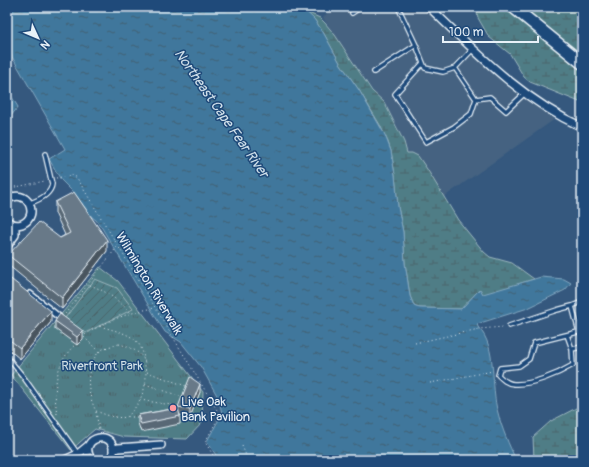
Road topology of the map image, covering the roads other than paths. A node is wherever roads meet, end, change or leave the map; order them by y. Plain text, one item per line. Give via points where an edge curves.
1 (361, 7) edge
2 (398, 7) edge
3 (429, 7) edge
4 (513, 7) edge
5 (352, 13) dead end
6 (416, 45) junction
7 (473, 49) junction
8 (423, 63) junction
9 (582, 63) edge
10 (455, 68) junction
11 (374, 72) dead end
12 (525, 93) junction
13 (476, 99) junction
14 (582, 127) edge
15 (45, 154) dead end
16 (7, 200) edge
17 (29, 203) junction
18 (7, 221) edge
19 (15, 225) junction
20 (7, 246) edge
21 (24, 290) edge
22 (582, 302) edge
23 (572, 306) junction
24 (59, 317) edge
25 (509, 326) road end
26 (580, 332) edge
27 (567, 335) junction
28 (582, 347) edge
29 (572, 349) junction
30 (7, 357) edge
31 (89, 445) junction
32 (161, 445) dead end
33 (113, 450) junction
34 (79, 457) edge
35 (65, 460) edge
36 (92, 460) edge
37 (108, 460) edge

1 - 5 lane
2 - 6 lane
3 - 7 street
4 - 9 highway
6 - 8 lane
6 - 11 lane
7 - 10 lane
7 - 12 street
8 - 10 lane via 425,68 443,72
8 - 13 lane via 395,94 426,142 454,127 471,114
10 - 13 lane
12 - 13 lane via 506,111 490,97
12 - 14 street via 554,113
15 - 17 lane via 52,188 40,199
16 - 17 street via 17,196
17 - 19 street via 29,218 23,224
18 - 19 street
19 - 20 street via 15,236
21 - 24 street
22 - 23 lane
23 - 25 lane
23 - 26 lane
26 - 27 lane
27 - 29 lane
27 - 29 lane via 534,343 529,359 519,366 500,368 498,375 504,381 513,384 559,373 573,365
28 - 29 lane
30 - 34 lane via 22,374
31 - 33 street via 98,438 107,439
31 - 34 street
31 - 36 street via 88,455
32 - 33 street
33 - 37 street
34 - 35 street
34 - 36 street

